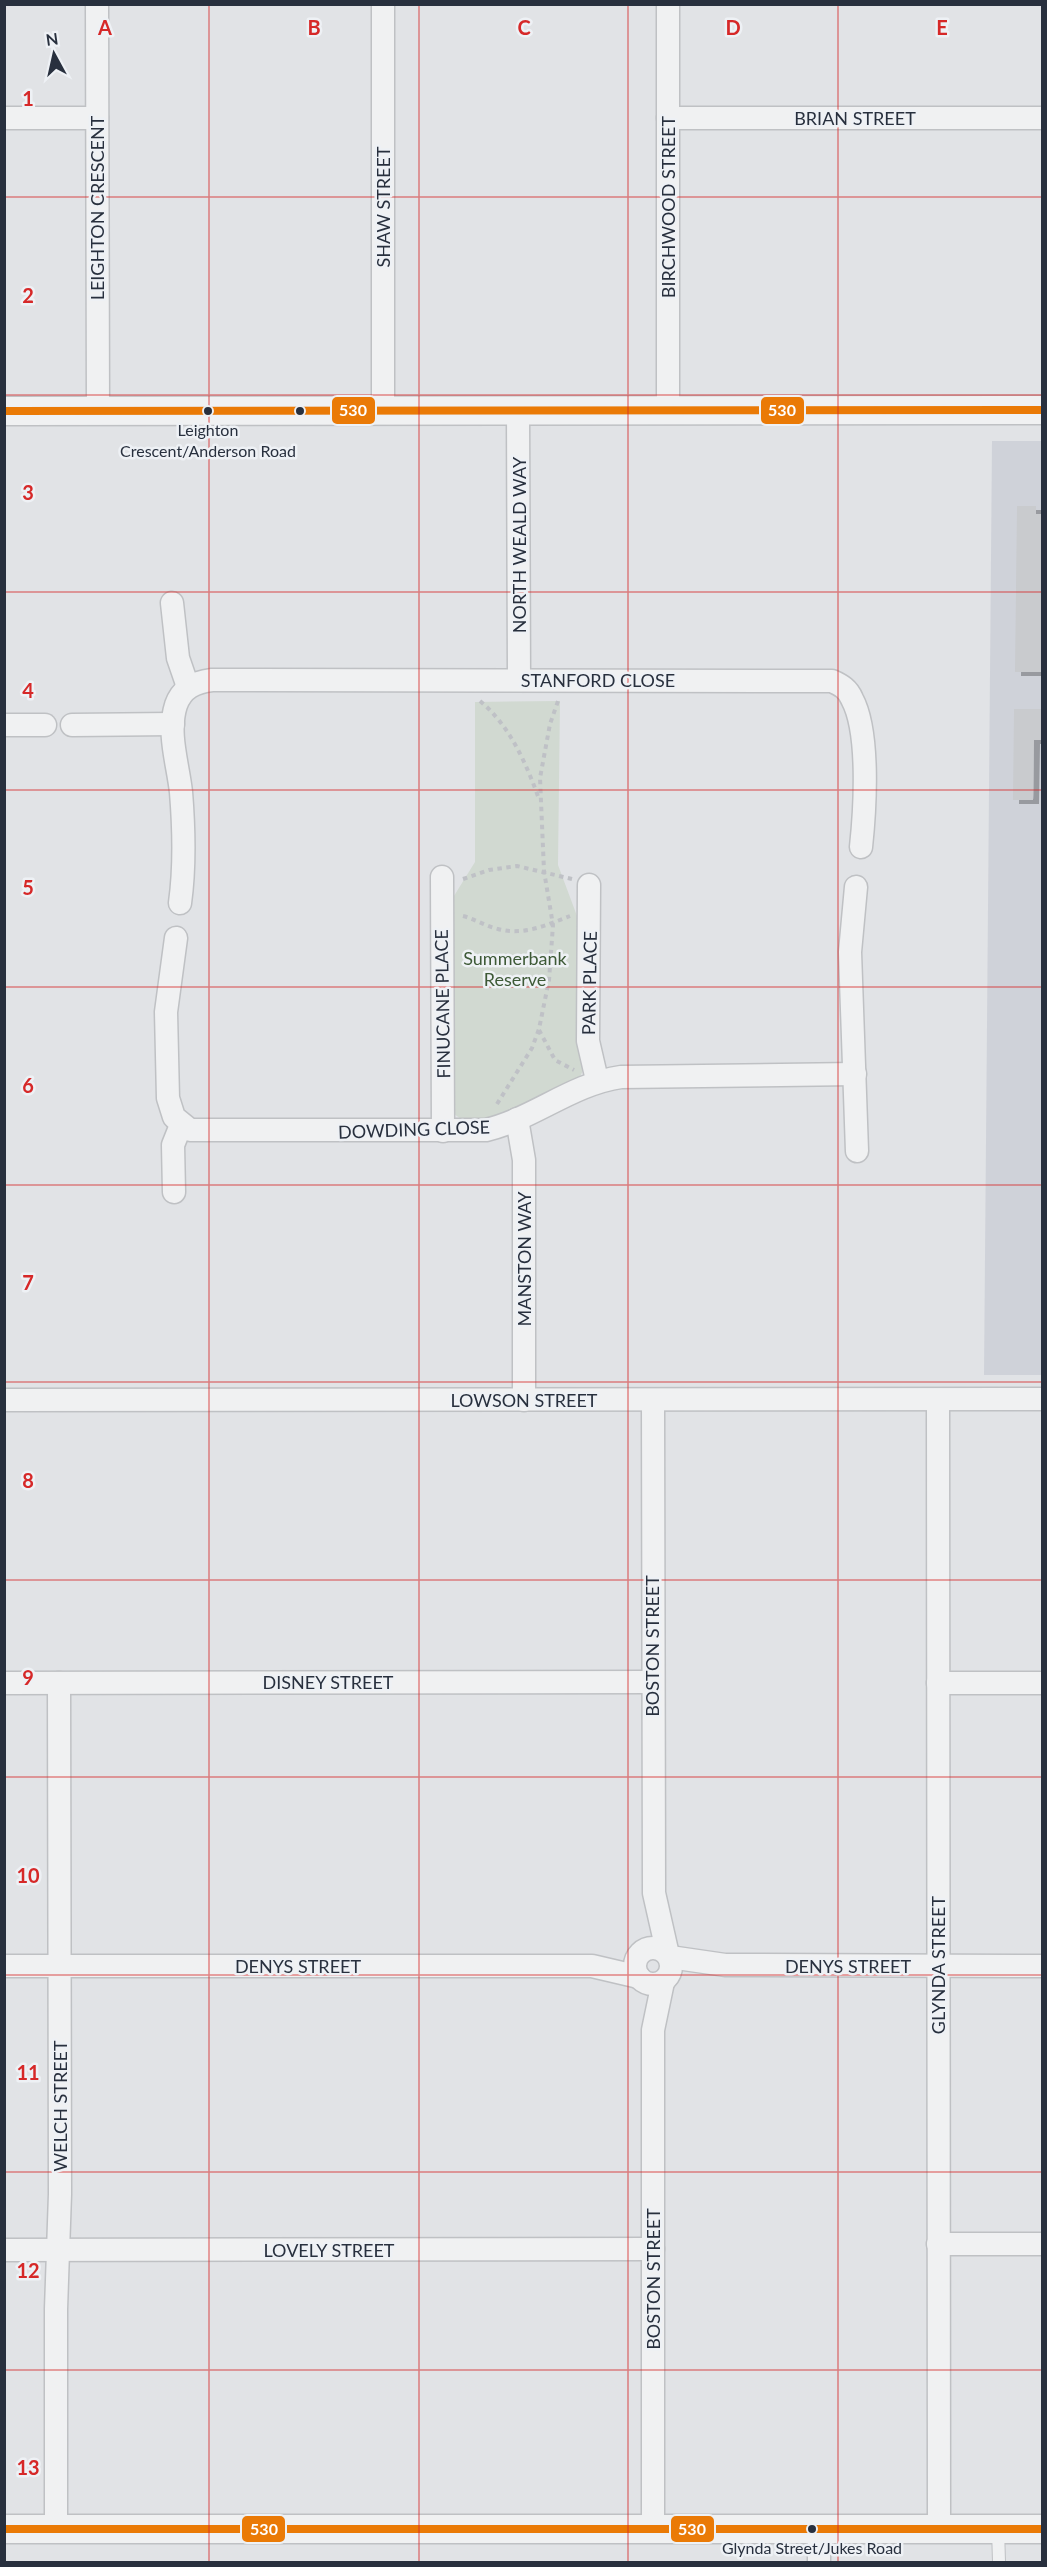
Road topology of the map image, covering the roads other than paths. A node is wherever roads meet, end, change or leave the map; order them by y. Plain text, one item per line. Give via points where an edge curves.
1 (97, 4) edge
2 (383, 4) edge
3 (668, 4) edge
4 (4, 118) edge
5 (97, 118) junction
6 (668, 118) junction
7 (1042, 118) edge
8 (383, 409) junction
9 (518, 410) junction
10 (668, 410) junction
11 (1042, 410) edge
12 (4, 411) edge
13 (98, 411) junction
14 (172, 603) dead end
15 (519, 680) junction
16 (188, 687) junction
17 (173, 724) junction
18 (4, 725) edge
19 (45, 725) dead end
20 (72, 725) dead end
21 (861, 847) dead end
22 (442, 880) road end
23 (589, 885) road end
24 (856, 887) dead end
25 (180, 903) dead end
26 (176, 938) dead end
27 (855, 1074) junction
28 (597, 1080) junction
29 (517, 1119) junction
30 (181, 1125) junction
31 (443, 1131) junction
32 (857, 1151) dead end
33 (174, 1192) dead end
34 (1042, 1399) edge
35 (4, 1400) edge
36 (524, 1400) junction
37 (652, 1400) junction
38 (938, 1400) junction
39 (652, 1682) junction
40 (4, 1683) edge
41 (59, 1683) junction
42 (938, 1683) junction
43 (1042, 1683) edge
44 (654, 1893) junction
45 (643, 1951) junction
46 (669, 1956) junction
47 (725, 1965) junction
48 (4, 1966) edge
49 (59, 1966) junction
50 (592, 1966) junction
51 (938, 1966) junction
52 (1042, 1966) edge
53 (652, 1979) junction
54 (938, 2244) junction
55 (1042, 2244) edge
56 (653, 2249) junction
57 (4, 2250) edge
58 (57, 2250) junction
59 (4, 2529) edge
60 (56, 2529) junction
61 (653, 2529) junction
62 (819, 2529) junction
63 (939, 2529) junction
64 (998, 2529) junction
65 (1042, 2529) edge
66 (819, 2562) edge
67 (999, 2562) edge

1 - 5 street, LEIGHTON CRESCENT
2 - 8 street, SHAW STREET
3 - 6 street, BIRCHWOOD STREET
4 - 5 street
5 - 13 street, LEIGHTON CRESCENT
6 - 7 street, BRIAN STREET
6 - 10 street, BIRCHWOOD STREET
8 - 9 street
8 - 13 street
9 - 10 street
9 - 15 street, NORTH WEALD WAY
10 - 11 street
12 - 13 street
14 - 16 street via 178,658
15 - 16 street, STANFORD CLOSE via 212,680
15 - 21 street, STANFORD CLOSE via 817,679 843,686 857,710 863,754
16 - 17 street via 177,704
17 - 20 street
17 - 25 street via 183,825
18 - 19 street
22 - 31 street, FINUCANE PLACE
23 - 28 street, PARK PLACE via 588,1041
24 - 27 street via 850,952
26 - 30 street via 166,1012 166,1048 170,1108
27 - 28 street, DOWDING CLOSE
27 - 32 street
28 - 29 street, DOWDING CLOSE
29 - 31 street, DOWDING CLOSE via 486,1130
29 - 36 street, MANSTON WAY via 524,1160
30 - 31 street, DOWDING CLOSE via 198,1131
30 - 33 street via 173,1146
34 - 38 street, LOWSON STREET
35 - 36 street, LOWSON STREET
36 - 37 street, LOWSON STREET
37 - 38 street, LOWSON STREET
37 - 39 street, BOSTON STREET
38 - 42 street, GLYNDA STREET
39 - 41 street, DISNEY STREET
39 - 44 street, BOSTON STREET
40 - 41 street, DISNEY STREET
41 - 49 street, WELCH STREET
42 - 43 street
42 - 51 street, GLYNDA STREET
44 - 45 street, BOSTON STREET
44 - 46 street, BOSTON STREET
45 - 46 street via 654,1947
45 - 50 street, DENYS STREET
45 - 53 street via 635,1967
46 - 47 street, DENYS STREET
46 - 53 street via 672,1969
47 - 51 street, DENYS STREET
47 - 53 street, DENYS STREET
48 - 49 street, DENYS STREET
49 - 50 street, DENYS STREET
49 - 58 street, WELCH STREET
50 - 53 street, DENYS STREET
51 - 52 street, DENYS STREET
51 - 54 street, GLYNDA STREET
53 - 56 street, BOSTON STREET
54 - 55 street
54 - 63 street, GLYNDA STREET
56 - 58 street, LOVELY STREET
56 - 61 street, BOSTON STREET
57 - 58 street, LOVELY STREET
58 - 60 street, WELCH STREET
59 - 60 street
60 - 61 street
61 - 62 street
62 - 63 street
62 - 66 street
63 - 64 street
64 - 65 street
64 - 67 lane

